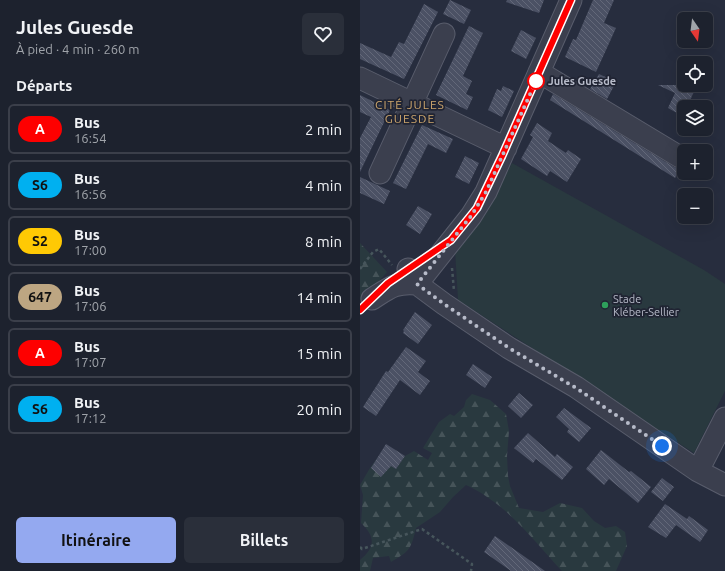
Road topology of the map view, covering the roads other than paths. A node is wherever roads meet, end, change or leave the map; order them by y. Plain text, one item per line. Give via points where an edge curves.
1 (571, 0) edge
2 (444, 34) dead end
3 (539, 72) junction
4 (360, 78) edge
5 (413, 103) junction
6 (506, 148) junction
7 (677, 155) edge
8 (380, 173) dead end
9 (406, 274) junction
10 (366, 304) edge
11 (725, 418) edge
12 (698, 471) junction
13 (725, 485) edge

1 - 3 street
2 - 5 street
3 - 6 street
3 - 7 street
4 - 5 street
5 - 6 street
5 - 8 street
6 - 9 street via 477,208 448,244
9 - 10 street via 406,283 394,285
9 - 12 street via 444,304 509,348 576,388
11 - 12 street
12 - 13 street

